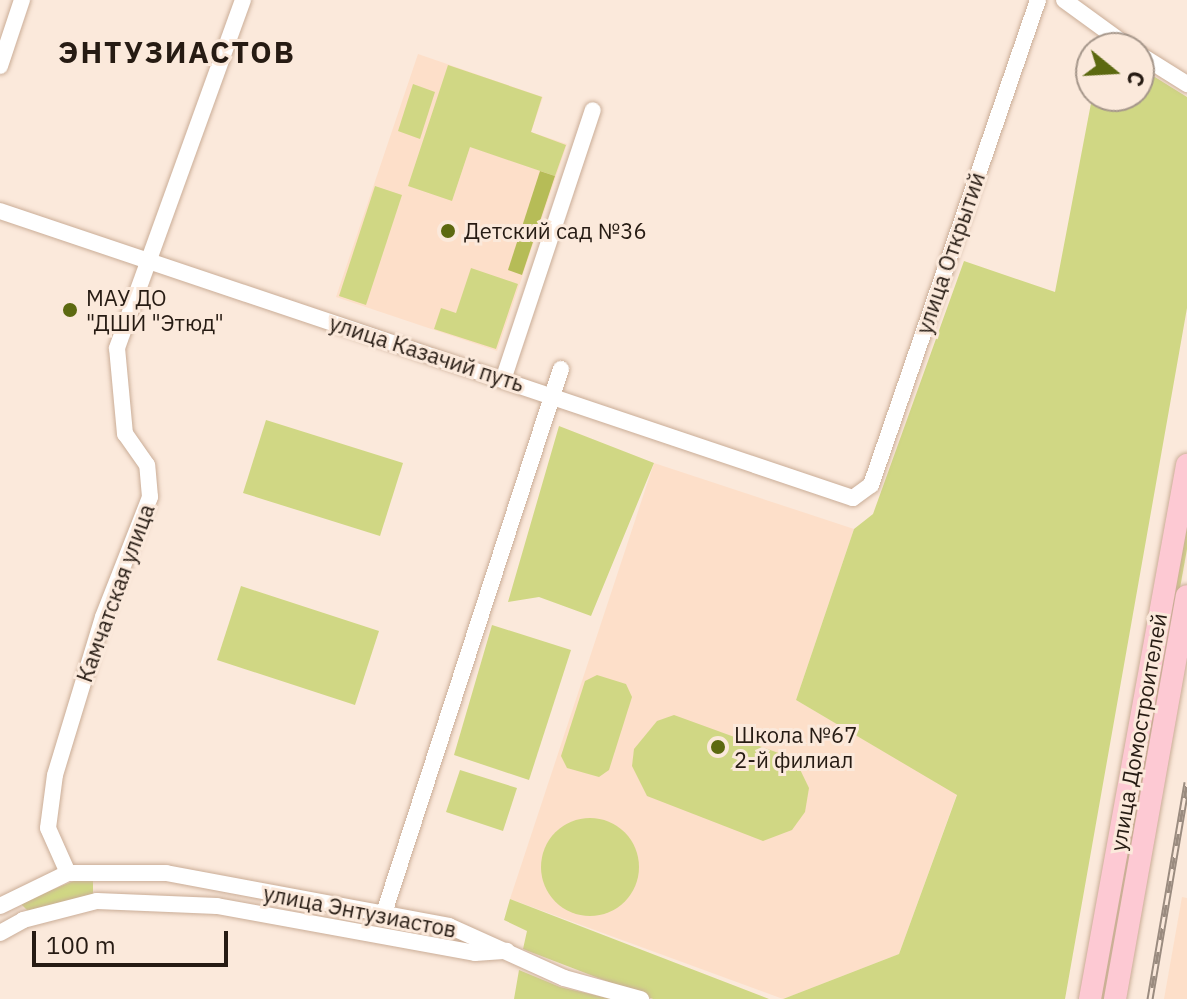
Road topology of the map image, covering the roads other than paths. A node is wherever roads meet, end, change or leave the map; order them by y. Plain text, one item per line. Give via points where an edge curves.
1 (22, 0) edge
2 (243, 0) edge
3 (1038, 0) edge
4 (1064, 0) edge
5 (1108, 32) edge
6 (1155, 64) edge
7 (0, 66) edge
8 (1187, 84) edge
9 (593, 110) dead end
10 (0, 211) edge
11 (148, 261) junction
12 (561, 369) dead end
13 (504, 377) junction
14 (553, 393) junction
15 (1187, 465) edge
16 (853, 498) joint
17 (1187, 596) edge
18 (68, 873) junction
19 (0, 906) edge
20 (384, 913) junction
21 (0, 933) edge
22 (507, 951) junction
23 (641, 999) edge
24 (1090, 999) edge
25 (1115, 999) edge

1 - 7 street
2 - 11 street, Камчатская улица
3 - 16 street, улица Открытий via 871,485
4 - 5 street
6 - 8 street
9 - 13 street
10 - 11 street, улица Казачий путь
11 - 13 street, улица Казачий путь
11 - 18 street, Камчатская улица via 115,369 125,434 147,465 150,497 103,617 55,775 48,828
12 - 14 street
13 - 14 street, улица Казачий путь
14 - 16 street, улица Казачий путь
14 - 20 street
15 - 24 main road, улица Домостроителей
17 - 25 main road, улица Домостроителей
18 - 19 street
18 - 20 street, улица Энтузиастов via 166,873
20 - 22 street, улица Энтузиастов via 449,926
21 - 22 street via 23,920 97,901 217,906 475,953
22 - 23 street, улица Энтузиастов via 564,978

